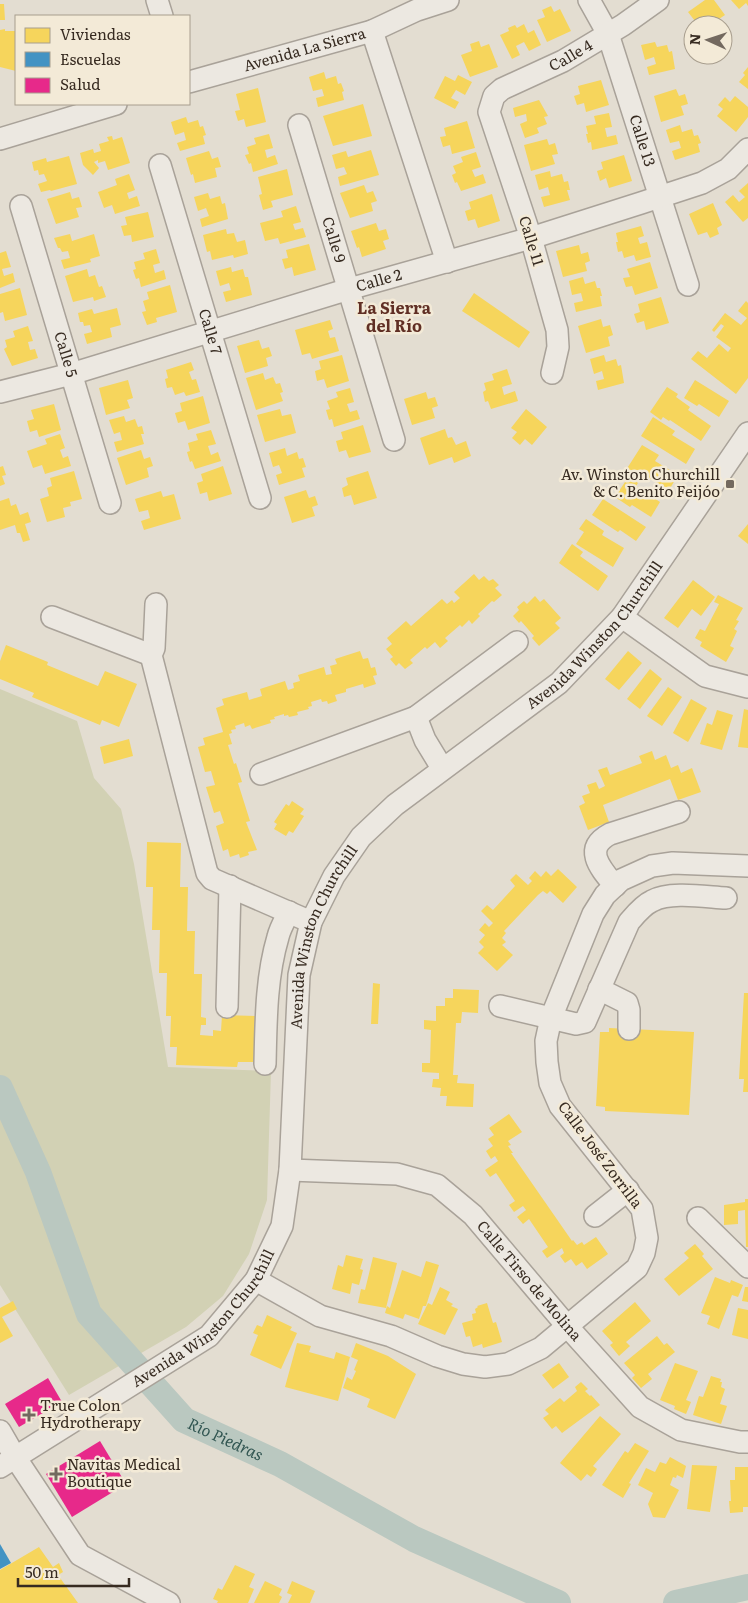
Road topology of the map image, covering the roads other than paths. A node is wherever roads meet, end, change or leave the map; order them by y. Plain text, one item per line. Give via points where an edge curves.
1 (157, 0) edge
2 (448, 0) edge
3 (589, 0) edge
4 (658, 0) edge
5 (162, 15) edge
6 (372, 32) junction
7 (608, 34) junction
8 (190, 82) edge
9 (113, 105) edge
10 (489, 112) joint
11 (299, 125) dead end
12 (0, 139) edge
13 (748, 149) edge
14 (160, 165) dead end
15 (659, 197) junction
16 (21, 206) dead end
17 (531, 238) junction
18 (447, 262) junction
19 (688, 285) dead end
20 (350, 289) junction
21 (210, 331) junction
22 (552, 373) dead end
23 (71, 374) junction
24 (0, 392) edge
25 (748, 433) edge
26 (394, 440) dead end
27 (260, 498) dead end
28 (110, 502) dead end
29 (156, 604) dead end
30 (622, 616) junction
31 (52, 617) dead end
32 (517, 642) dead end
33 (151, 655) junction
34 (748, 688) edge
35 (416, 717) junction
36 (442, 768) junction
37 (261, 774) dead end
38 (679, 812) dead end
39 (748, 866) edge
40 (230, 886) junction
41 (615, 886) junction
42 (726, 898) dead end
43 (289, 912) junction
44 (311, 922) junction
45 (599, 990) junction
46 (500, 1006) dead end
47 (227, 1007) dead end
48 (551, 1018) junction
49 (629, 1029) dead end
50 (265, 1064) dead end
51 (290, 1170) junction
52 (628, 1190) junction
53 (595, 1216) dead end
54 (698, 1218) dead end
55 (748, 1267) edge
56 (256, 1280) junction
57 (567, 1326) junction
58 (0, 1431) edge
59 (748, 1442) edge
60 (8, 1462) edge
61 (169, 1603) edge

1 - 5 street
2 - 6 street, Avenida La Sierra via 417,10
3 - 7 street, Calle 13
4 - 7 street, Calle 4
6 - 8 street, Avenida La Sierra
6 - 18 street
7 - 10 street, Calle 4 via 563,61 502,88 494,96
7 - 15 street, Calle 13
9 - 12 street
10 - 17 street, Calle 11
11 - 20 street, Calle 9
13 - 15 street, Calle 2 via 728,169 702,183
14 - 21 street, Calle 7
15 - 17 street, Calle 2
15 - 19 street, Calle 13
16 - 23 street, Calle 5
17 - 18 street, Calle 2
17 - 22 street, Calle 11 via 557,330 558,347
18 - 20 street, Calle 2
20 - 21 street, Calle 2
20 - 26 street, Calle 9
21 - 23 street, Calle 2
21 - 27 street, Calle 7
23 - 24 street, Calle 2
23 - 28 street, Calle 5
25 - 30 street, Avenida Winston Churchill
29 - 33 street
30 - 34 street via 705,676
30 - 36 street, Avenida Winston Churchill via 559,683
31 - 33 street
32 - 35 street
33 - 40 street via 207,873 212,879
35 - 36 street
35 - 37 street
36 - 44 street, Avenida Winston Churchill via 395,804 361,837 334,876
38 - 41 street via 610,834 597,844 595,856 600,869
39 - 41 street, Calle José Zorrilla via 673,863 652,866
40 - 43 street
40 - 47 street
41 - 48 street, Calle José Zorrilla via 593,914
42 - 45 street via 669,896 652,900 628,922
43 - 44 street
43 - 50 street via 278,936 271,970
44 - 51 street, Avenida Winston Churchill via 299,975
45 - 48 street via 585,1022 576,1024
45 - 49 street via 627,1003
46 - 48 street
48 - 52 street, Calle José Zorrilla via 546,1062 560,1106
51 - 56 street, Avenida Winston Churchill via 282,1226
51 - 57 street, Calle Tirso de Molina via 397,1174 436,1185 473,1215
52 - 53 street
52 - 57 street, Calle José Zorrilla via 642,1209 646,1223 644,1253 637,1268
54 - 55 street
56 - 57 street, Calle José Zorrilla via 320,1316 390,1336 463,1364 485,1367 508,1364 541,1348
56 - 60 street, Avenida Winston Churchill via 209,1336
57 - 59 street, Calle Tirso de Molina via 640,1407 680,1430
58 - 60 street
60 - 61 street via 80,1555

